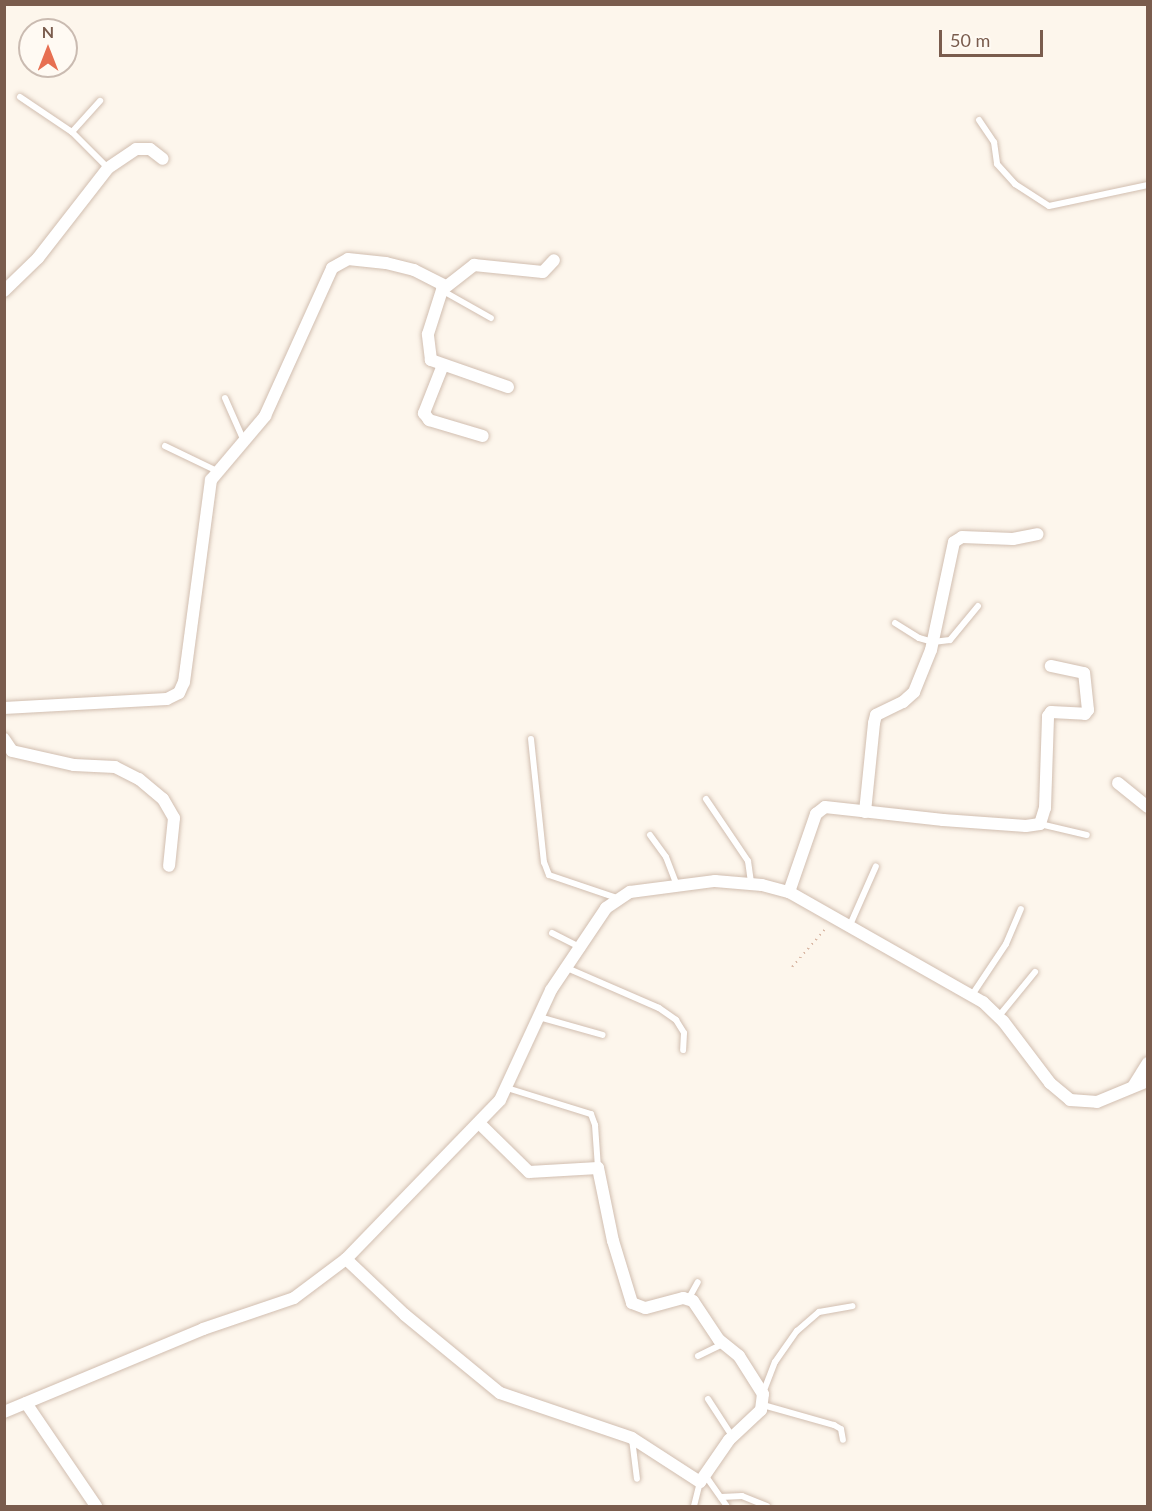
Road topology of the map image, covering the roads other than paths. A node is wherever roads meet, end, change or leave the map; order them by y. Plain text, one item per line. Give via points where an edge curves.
1 (20, 97) dead end
2 (100, 101) dead end
3 (979, 120) dead end
4 (72, 132) junction
5 (163, 159) dead end
6 (108, 168) junction
7 (1148, 185) edge
8 (554, 260) dead end
9 (10, 279) edge
10 (443, 288) junction
11 (4, 291) edge
12 (491, 318) dead end
13 (443, 365) junction
14 (508, 387) dead end
15 (225, 398) dead end
16 (483, 436) dead end
17 (244, 442) junction
18 (165, 446) dead end
19 (217, 471) junction
20 (1038, 534) dead end
21 (978, 606) dead end
22 (895, 623) dead end
23 (933, 642) junction
24 (1051, 666) dead end
25 (4, 708) edge
26 (531, 739) dead end
27 (4, 740) edge
28 (1118, 783) dead end
29 (706, 799) dead end
30 (1148, 807) edge
31 (865, 812) junction
32 (1040, 824) junction
33 (1087, 835) dead end
34 (650, 836) dead end
35 (169, 866) dead end
36 (876, 866) dead end
37 (751, 883) junction
38 (677, 885) junction
39 (789, 892) junction
40 (617, 898) junction
41 (1021, 909) dead end
42 (850, 925) junction
43 (552, 933) dead end
44 (582, 948) junction
45 (567, 968) junction
46 (1035, 972) dead end
47 (971, 996) junction
48 (999, 1016) junction
49 (539, 1017) junction
50 (603, 1035) dead end
51 (682, 1050) dead end
52 (1148, 1063) edge
53 (1148, 1081) edge
54 (1134, 1085) junction
55 (507, 1088) junction
56 (480, 1124) junction
57 (598, 1168) junction
58 (346, 1260) junction
59 (698, 1282) dead end
60 (689, 1298) junction
61 (852, 1306) dead end
62 (723, 1344) junction
63 (698, 1356) dead end
64 (708, 1399) dead end
65 (763, 1400) junction
66 (26, 1403) junction
67 (4, 1412) edge
68 (732, 1436) junction
69 (632, 1438) junction
70 (843, 1440) dead end
71 (637, 1479) dead end
72 (702, 1479) junction
73 (721, 1497) junction
74 (96, 1506) edge
75 (694, 1506) edge
76 (727, 1506) edge
77 (767, 1506) edge

1 - 4 lane
2 - 4 lane
3 - 7 lane via 994,142 997,164 1015,184 1049,206
4 - 6 lane
5 - 6 street via 150,148 135,149
6 - 9 street via 38,258
8 - 10 street via 543,272 474,265
9 - 11 street
10 - 12 lane
10 - 13 street via 426,346 431,360
10 - 17 street via 400,266 339,262 265,416
13 - 14 street
13 - 16 street via 424,413 429,420
15 - 17 lane
17 - 19 street
18 - 19 lane
19 - 25 street via 207,491 184,682 179,693 167,699
20 - 23 street via 1013,539 957,539
21 - 23 lane via 950,640
22 - 23 lane
23 - 31 street via 909,698 876,715
24 - 32 street via 1084,673 1088,710 1085,714 1051,712 1048,716 1045,808
26 - 40 lane via 544,862 549,875
27 - 35 street via 12,751 74,765 115,767 139,779 163,799 174,818
28 - 30 street
29 - 37 lane via 748,861
31 - 32 street
31 - 39 street via 833,806 816,814
32 - 33 lane
34 - 38 lane via 666,857
36 - 42 lane
37 - 38 street
37 - 39 street
38 - 40 street via 630,892
39 - 42 street
40 - 44 street
41 - 47 lane via 1006,944
42 - 47 street
43 - 44 lane
44 - 45 street
45 - 49 street
45 - 51 lane via 659,1008 676,1020 684,1033
46 - 48 lane
47 - 48 street
48 - 54 street via 1050,1083 1070,1100 1097,1102
49 - 50 lane
49 - 55 street
52 - 54 street
53 - 54 street
55 - 56 street
55 - 57 lane via 591,1114
56 - 57 street via 529,1172
56 - 58 street
57 - 60 street via 613,1241 632,1303 645,1308
58 - 66 street via 294,1298 203,1329
58 - 69 street via 405,1315 500,1393
59 - 60 lane
60 - 62 street
61 - 65 lane via 819,1312 797,1331 775,1362
62 - 63 lane
62 - 65 street via 739,1356
64 - 68 lane
65 - 68 street
65 - 70 lane via 834,1425 841,1429
66 - 67 street
66 - 74 street
68 - 72 street
69 - 71 lane
69 - 72 street
72 - 73 lane
72 - 75 lane
73 - 76 lane
73 - 77 lane via 742,1496

